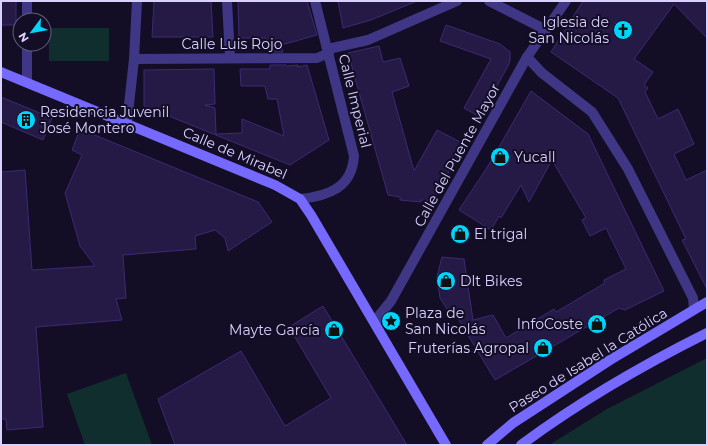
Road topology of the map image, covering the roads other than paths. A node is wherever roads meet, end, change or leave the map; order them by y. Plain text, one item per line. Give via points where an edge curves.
1 (27, 1) edge
2 (137, 1) edge
3 (227, 1) edge
4 (315, 1) edge
5 (457, 1) edge
6 (489, 1) edge
7 (566, 1) edge
8 (27, 12) edge
9 (546, 30) junction
10 (328, 51) junction
11 (27, 52) edge
12 (527, 57) junction
13 (230, 58) junction
14 (134, 59) junction
15 (1, 72) edge
16 (27, 82) junction
17 (127, 123) junction
18 (300, 199) junction
19 (707, 302) edge
20 (694, 309) junction
21 (376, 324) junction
22 (707, 333) edge
23 (446, 445) edge
24 (487, 445) edge
25 (521, 445) edge

1 - 8 street
2 - 14 street
3 - 13 street
4 - 10 street, Calle Imperial
5 - 10 street, Calle Luis Rojo via 368,40
6 - 9 street
7 - 9 street, Calle del Puente Mayor
9 - 12 street, Calle del Puente Mayor
10 - 13 street, Calle Luis Rojo via 317,58
10 - 18 street, Calle Imperial via 354,156 354,167 348,178 332,192
11 - 16 street
12 - 20 street via 542,73 592,112 628,169 693,298
12 - 21 street, Calle del Puente Mayor
13 - 14 street, Calle Luis Rojo
14 - 17 street
15 - 16 main road, Calle de Mirabel
16 - 17 main road, Calle de Mirabel
17 - 18 main road, Calle de Mirabel via 256,176
18 - 21 main road
19 - 20 main road, Paseo de Isabel la Católica
20 - 24 main road, Paseo de Isabel la Católica via 539,406
21 - 23 main road
22 - 25 main road via 606,389

